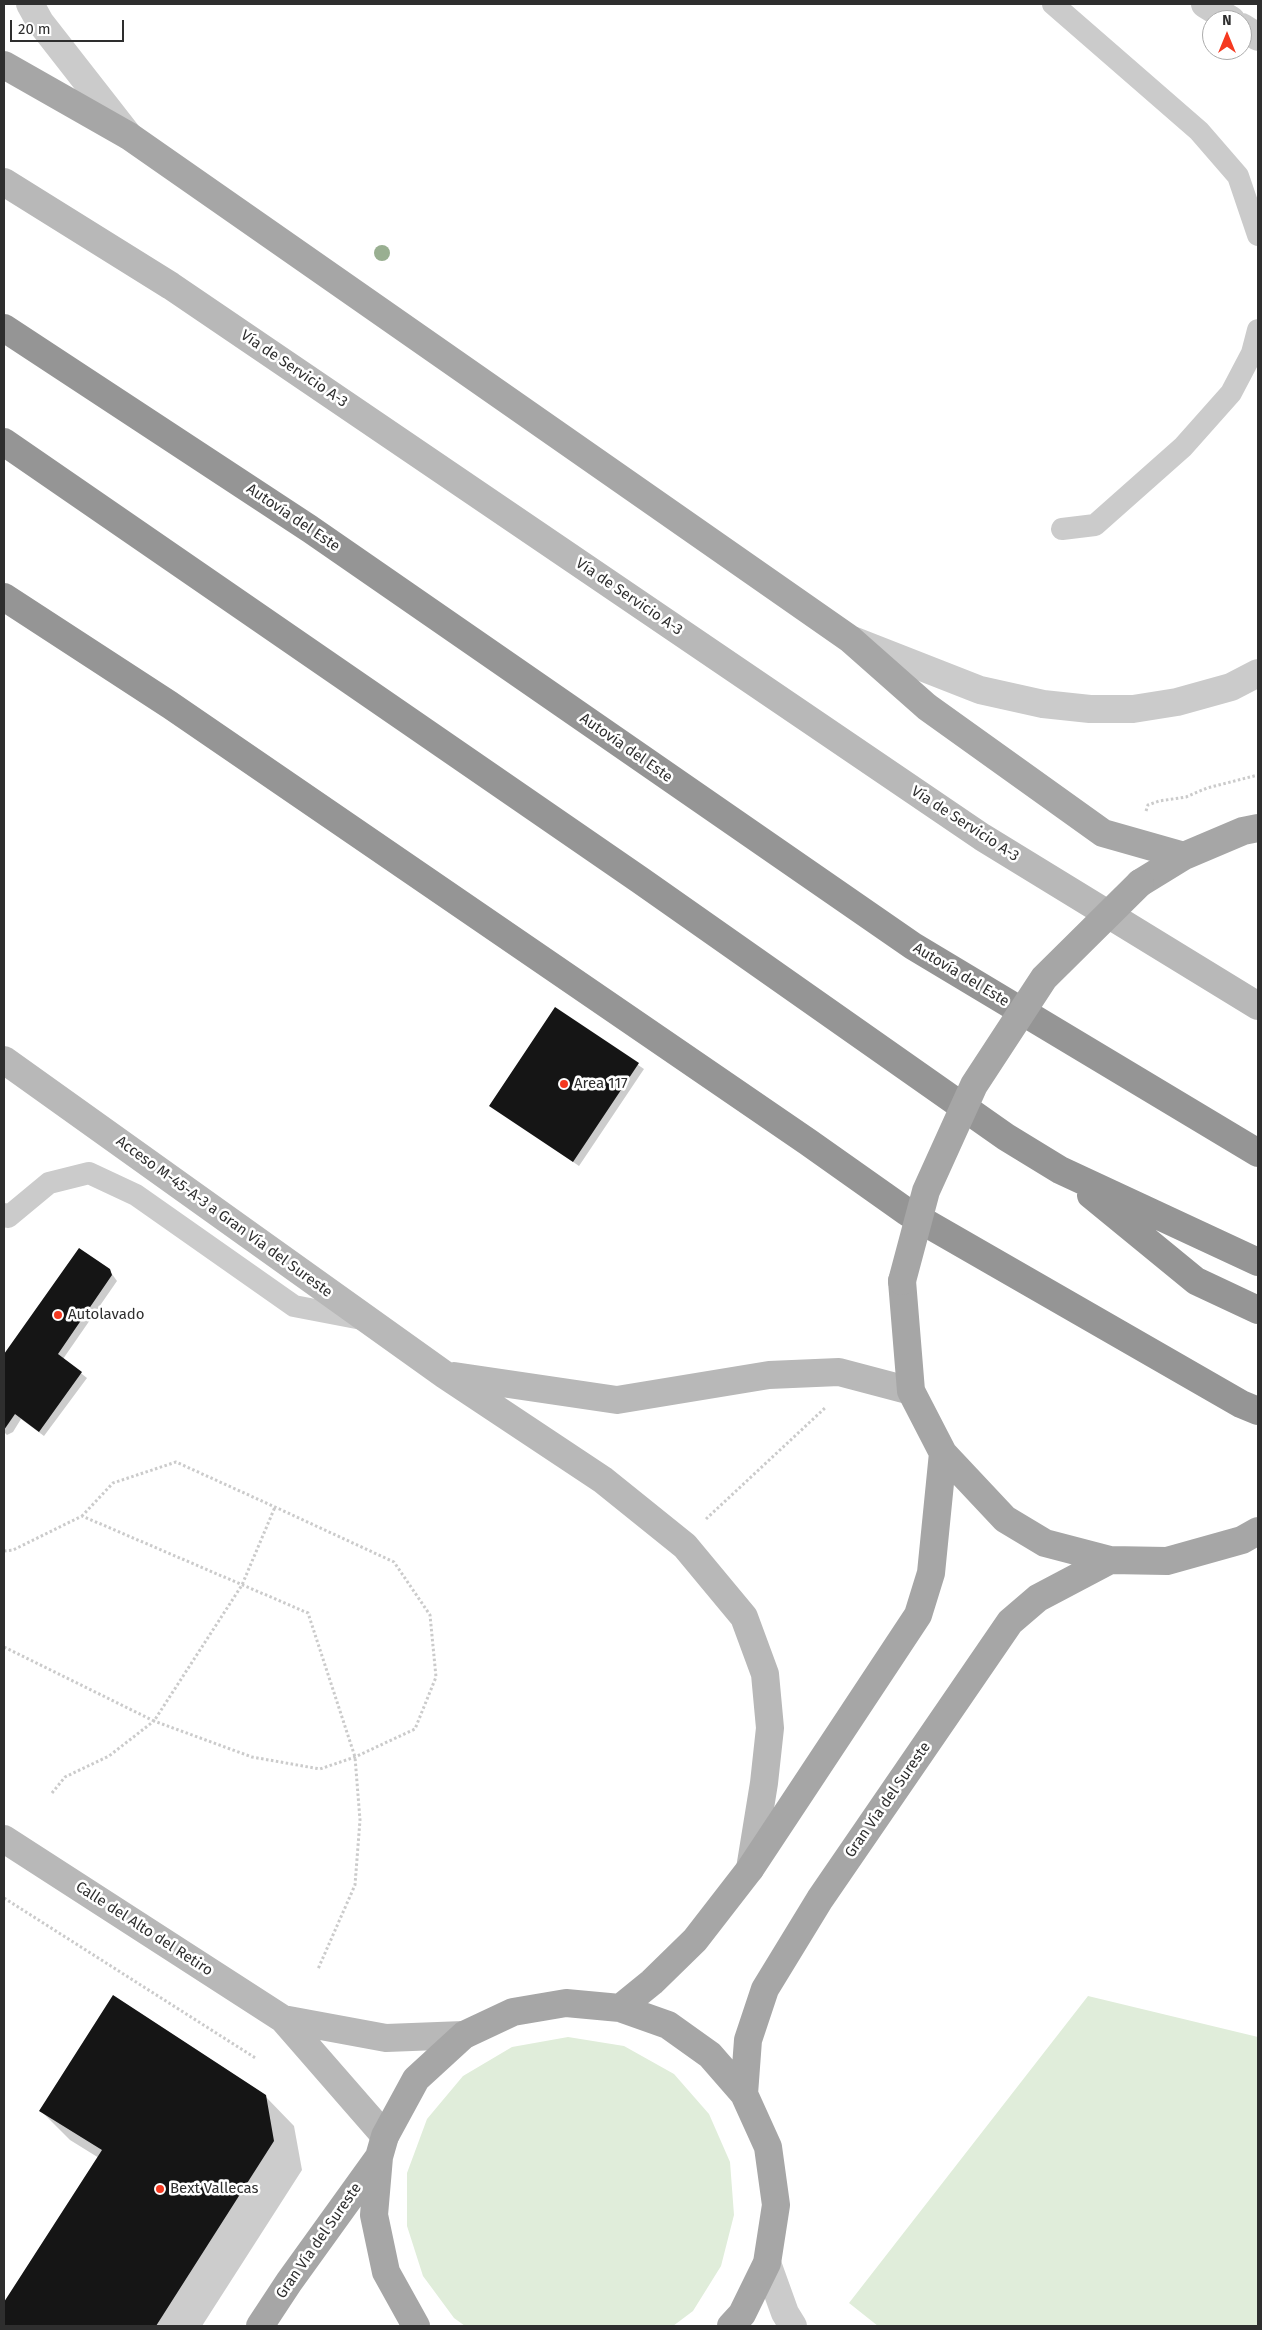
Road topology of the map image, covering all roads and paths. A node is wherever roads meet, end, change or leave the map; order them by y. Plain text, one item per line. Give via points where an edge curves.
1 (30, 4) edge
2 (1053, 4) edge
3 (4, 65) edge
4 (129, 136) junction
5 (4, 182) edge
6 (1258, 235) edge
7 (4, 328) edge
8 (1258, 330) edge
9 (4, 442) edge
10 (1062, 529) dead end
11 (4, 597) edge
12 (850, 639) junction
13 (1258, 673) edge
14 (1258, 776) edge
15 (1258, 828) edge
16 (1132, 841) junction
17 (1184, 856) junction
18 (1258, 1006) edge
19 (4, 1060) edge
20 (1258, 1153) edge
21 (1060, 1170) junction
22 (5, 1218) edge
23 (1258, 1262) edge
24 (1258, 1310) edge
25 (368, 1320) junction
26 (445, 1375) junction
27 (911, 1391) junction
28 (830, 1404) dead end
29 (1258, 1411) edge
30 (943, 1453) junction
31 (275, 1507) junction
32 (82, 1516) junction
33 (706, 1519) dead end
34 (1258, 1531) edge
35 (4, 1551) edge
36 (1110, 1560) junction
37 (242, 1585) junction
38 (4, 1647) edge
39 (154, 1722) junction
40 (356, 1757) junction
41 (52, 1793) dead end
42 (4, 1839) edge
43 (750, 1869) junction
44 (4, 1898) edge
45 (318, 1969) dead end
46 (620, 2008) junction
47 (284, 2019) junction
48 (464, 2036) junction
49 (257, 2059) dead end
50 (744, 2094) junction
51 (382, 2146) junction
52 (767, 2263) junction
53 (260, 2326) edge
54 (416, 2326) edge
55 (731, 2326) edge
56 (793, 2326) edge

1 - 4 street via 40,22
2 - 6 lane via 1199,131 1238,176
3 - 4 main road
4 - 12 main road
5 - 18 main road, Vía de Servicio A-3 via 171,286 982,837
7 - 20 highway, Autovía del Este via 310,529 913,946
8 - 10 lane via 1252,353 1231,393 1183,447 1095,525
9 - 21 highway via 640,880 917,1076
11 - 29 highway via 195,722 907,1212
12 - 13 street via 980,690 1043,704 1090,709 1133,710 1177,702 1231,687
12 - 16 main road via 927,707 1102,833
14 - 16 path via 1148,806
15 - 17 main road via 1243,831
16 - 17 main road
17 - 27 main road, bridge via 1140,883 1044,978 974,1085 926,1191 902,1281
19 - 25 main road, Acceso M-45-A-3 a Gran Vía del Sureste
21 - 23 highway
21 - 24 highway via 1196,1281
22 - 25 lane via 49,1183 89,1173 136,1195 294,1306
25 - 26 main road, Acceso M-45-A-3 a Gran Vía del Sureste
26 - 27 main road via 617,1400 769,1375 839,1372
26 - 43 main road, Acceso M-45-A-3 a Gran Vía del Sureste via 603,1480 685,1546 744,1617 765,1674 770,1728
27 - 30 main road
28 - 33 path
30 - 36 main road via 1005,1519 1045,1543
30 - 43 main road via 932,1573 918,1615
31 - 32 path via 176,1462 113,1483
31 - 37 path
31 - 40 path via 394,1562 430,1615 436,1677 415,1729
32 - 35 path via 13,1550
32 - 37 path
34 - 36 main road via 1242,1540 1167,1561
36 - 50 main road, Gran Vía del Sureste via 1038,1598 1010,1622 831,1883 765,1989 748,2040
37 - 39 path
37 - 40 path via 308,1613
38 - 39 path
39 - 40 path via 252,1757 300,1766 320,1769
39 - 41 path via 109,1756 65,1777
40 - 45 path via 360,1820 356,1885
42 - 47 main road, Calle del Alto del Retiro
43 - 46 main road via 695,1940
44 - 49 path
46 - 48 main road, Gran Vía del Sureste via 566,2003 522,2010
46 - 50 main road, Gran Vía del Sureste via 668,2025 710,2055
47 - 48 main road, Calle del Alto del Retiro via 386,2038
47 - 51 main road, Calle del Alto del Retiro
48 - 51 main road, Gran Vía del Sureste via 416,2079
50 - 52 main road via 768,2147 776,2205
51 - 53 main road, Gran Vía del Sureste
51 - 54 main road via 374,2215 386,2272
52 - 55 main road via 742,2314
52 - 56 street

